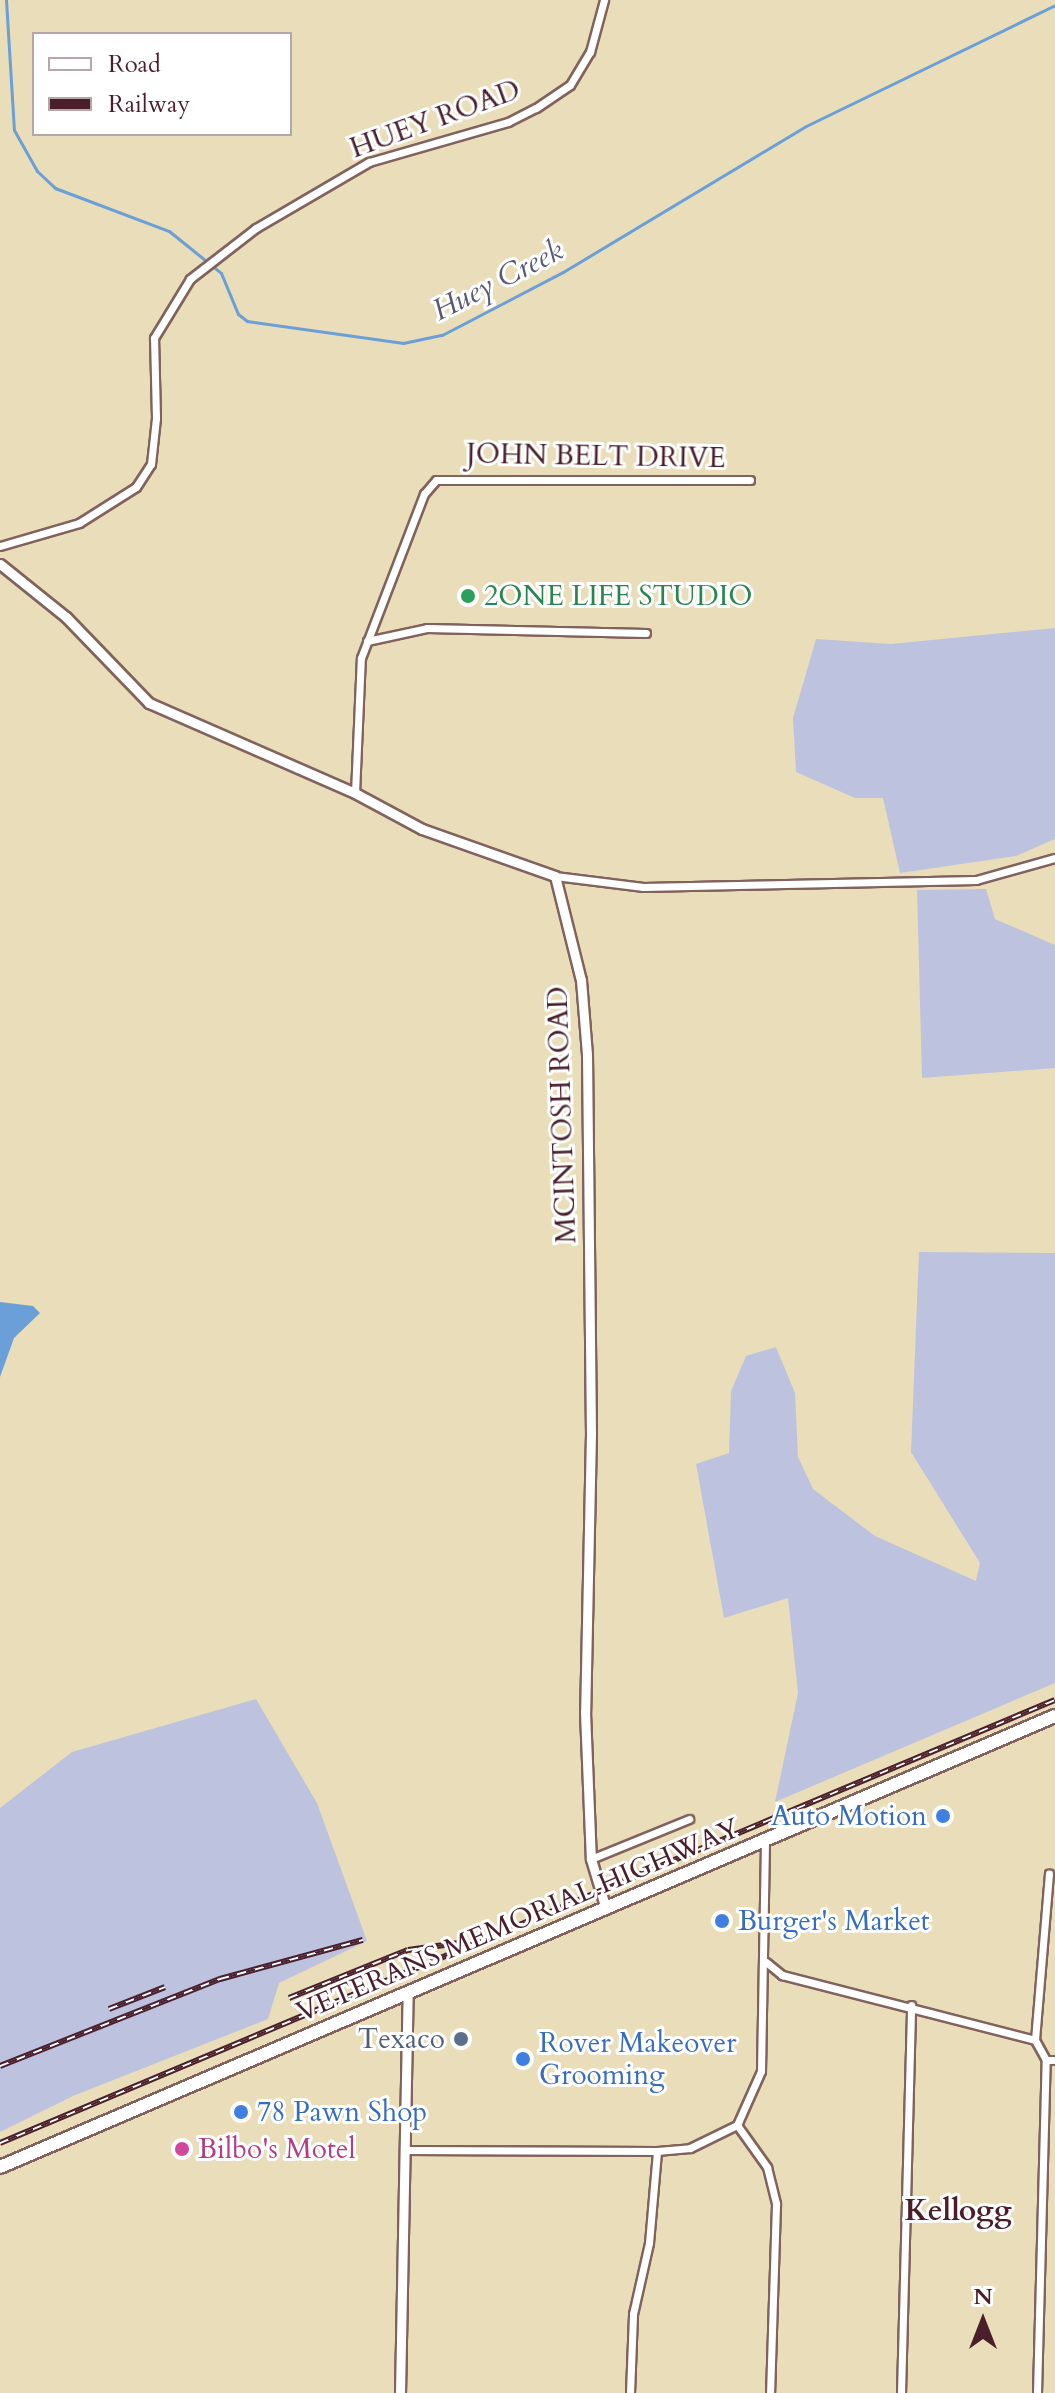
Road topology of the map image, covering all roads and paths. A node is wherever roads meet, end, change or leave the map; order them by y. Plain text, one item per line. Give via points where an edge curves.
1 (604, 0) edge
2 (750, 480) dead end
3 (0, 546) edge
4 (0, 564) edge
5 (646, 633) dead end
6 (367, 641) junction
7 (355, 793) junction
8 (1055, 858) edge
9 (555, 876) junction
10 (1055, 1716) edge
11 (689, 1819) dead end
12 (765, 1842) junction
13 (591, 1859) junction
14 (1049, 1874) dead end
15 (606, 1909) junction
16 (766, 1962) junction
17 (408, 1991) junction
18 (911, 2005) junction
19 (1035, 2040) junction
20 (1046, 2060) junction
21 (1055, 2060) edge
22 (737, 2125) junction
23 (405, 2150) junction
24 (657, 2151) junction
25 (0, 2167) edge
26 (400, 2393) edge
27 (630, 2393) edge
28 (770, 2393) edge
29 (901, 2393) edge
30 (1037, 2393) edge

1 - 3 street, HUEY ROAD via 590,52 570,85 536,108 508,122 369,162 256,228 190,279 154,338 151,464 136,487 79,523
2 - 6 street, JOHN BELT DRIVE via 436,480 424,494
4 - 7 street via 66,617 149,703
5 - 6 street via 427,628
6 - 7 street, JOHN BELT DRIVE via 358,686
7 - 9 street via 422,829
8 - 9 street via 976,880 643,887
9 - 13 street, MCINTOSH ROAD via 581,980 587,1054 591,1433 585,1712
10 - 12 main road, VETERANS MEMORIAL HIGHWAY
11 - 13 street
12 - 15 main road, VETERANS MEMORIAL HIGHWAY
12 - 16 street
13 - 15 street, MCINTOSH ROAD
14 - 19 street
15 - 17 main road, VETERANS MEMORIAL HIGHWAY
16 - 18 street via 782,1975
16 - 22 street via 761,2071
17 - 23 street
17 - 25 main road, VETERANS MEMORIAL HIGHWAY
18 - 19 street
18 - 29 street
19 - 20 street
20 - 21 street
20 - 30 street
22 - 24 street via 690,2148
22 - 28 street via 767,2167 776,2204
23 - 24 street
23 - 26 street
24 - 27 street via 649,2243 633,2314

